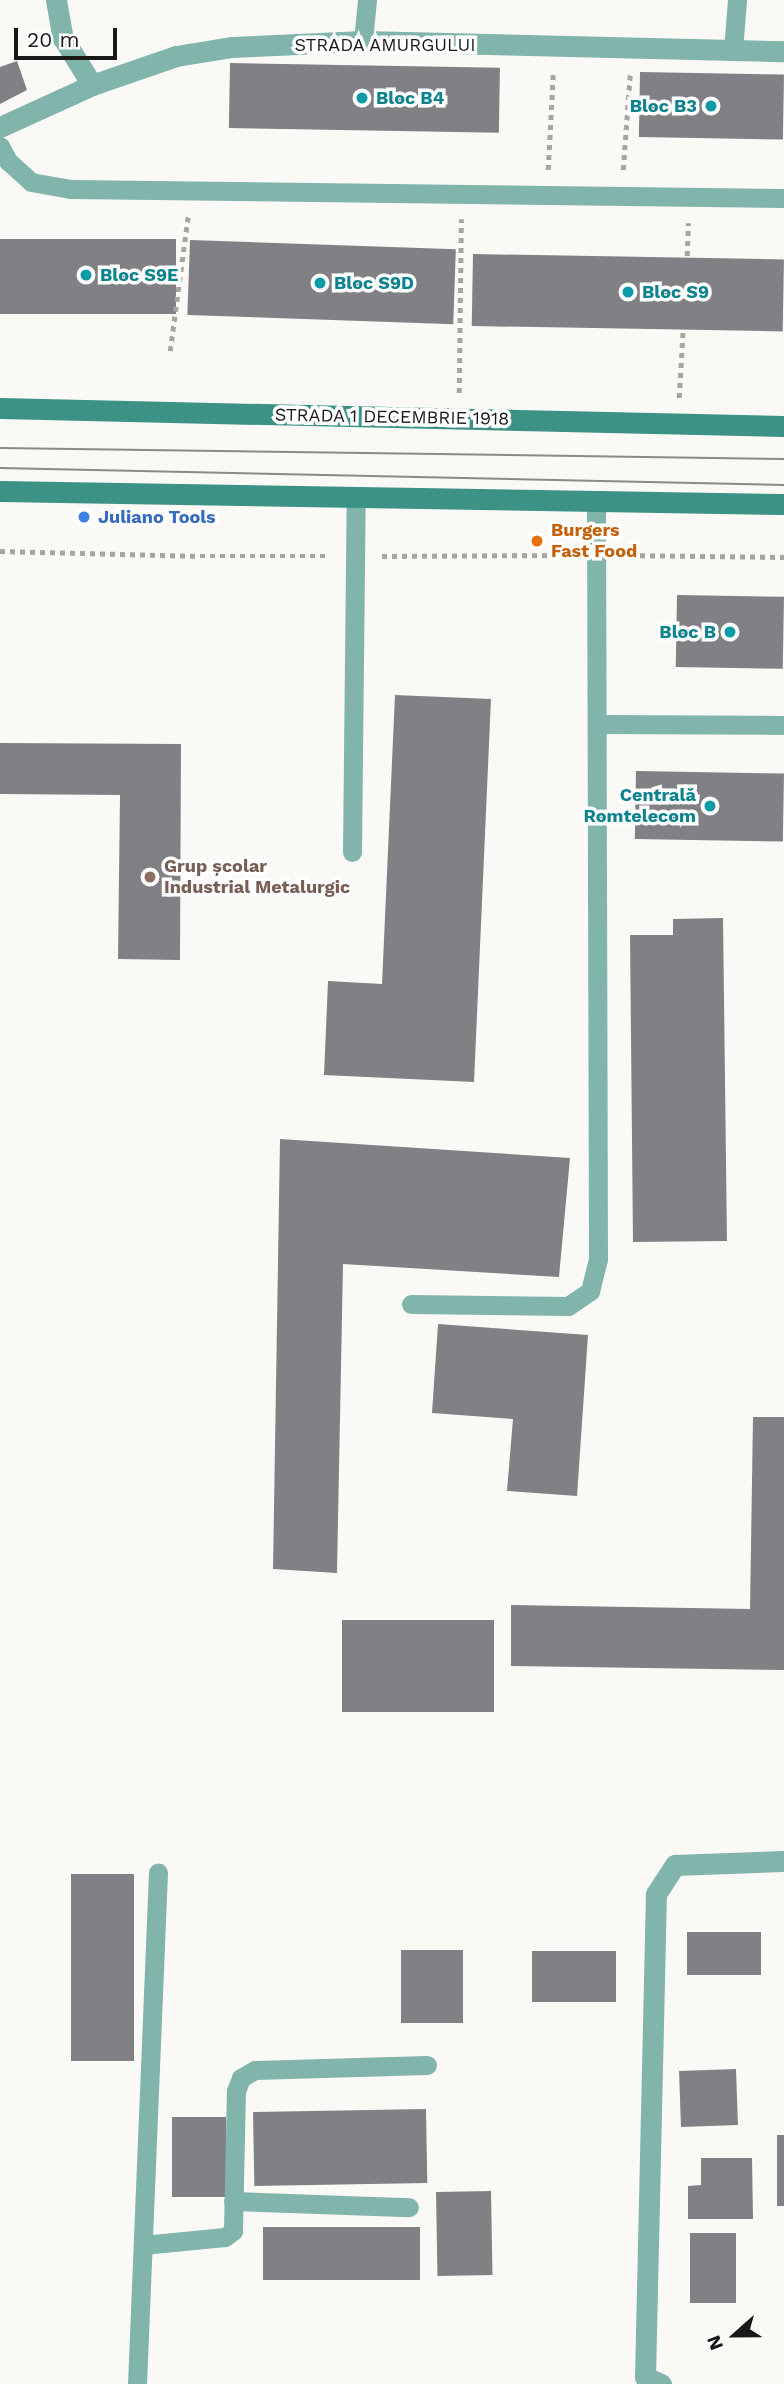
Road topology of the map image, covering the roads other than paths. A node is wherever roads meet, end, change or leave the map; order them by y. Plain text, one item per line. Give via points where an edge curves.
1 (56, 0) edge
2 (367, 0) edge
3 (737, 0) edge
4 (363, 41) junction
5 (733, 50) junction
6 (784, 51) edge
7 (92, 85) junction
8 (0, 127) edge
9 (0, 146) edge
10 (784, 198) edge
11 (0, 408) edge
12 (784, 426) edge
13 (0, 491) edge
14 (356, 497) junction
15 (596, 501) junction
16 (784, 504) edge
17 (597, 724) junction
18 (784, 725) edge
19 (352, 852) dead end
20 (411, 1304) dead end
21 (784, 1861) edge
22 (158, 1872) dead end
23 (427, 2065) dead end
24 (233, 2201) junction
25 (409, 2207) dead end
26 (143, 2245) junction
27 (650, 2382) edge
28 (137, 2384) edge

1 - 7 street via 63,38
2 - 4 lane
3 - 5 lane
4 - 5 street, STRADA AMURGULUI
4 - 7 street, STRADA AMURGULUI via 232,47 176,56
5 - 6 street, STRADA AMURGULUI
7 - 8 street, STRADA AMURGULUI
9 - 10 lane via 31,182 71,189
11 - 12 main road, STRADA 1 DECEMBRIE 1918
13 - 14 main road
14 - 15 main road
14 - 19 lane
15 - 16 main road
15 - 17 lane
17 - 18 lane
17 - 20 lane via 598,1259 590,1291 568,1307
21 - 27 street via 675,1865 656,1894
22 - 26 lane
23 - 24 lane via 255,2070 241,2078 236,2091
24 - 25 lane
24 - 26 lane via 233,2231 225,2237
26 - 28 lane

